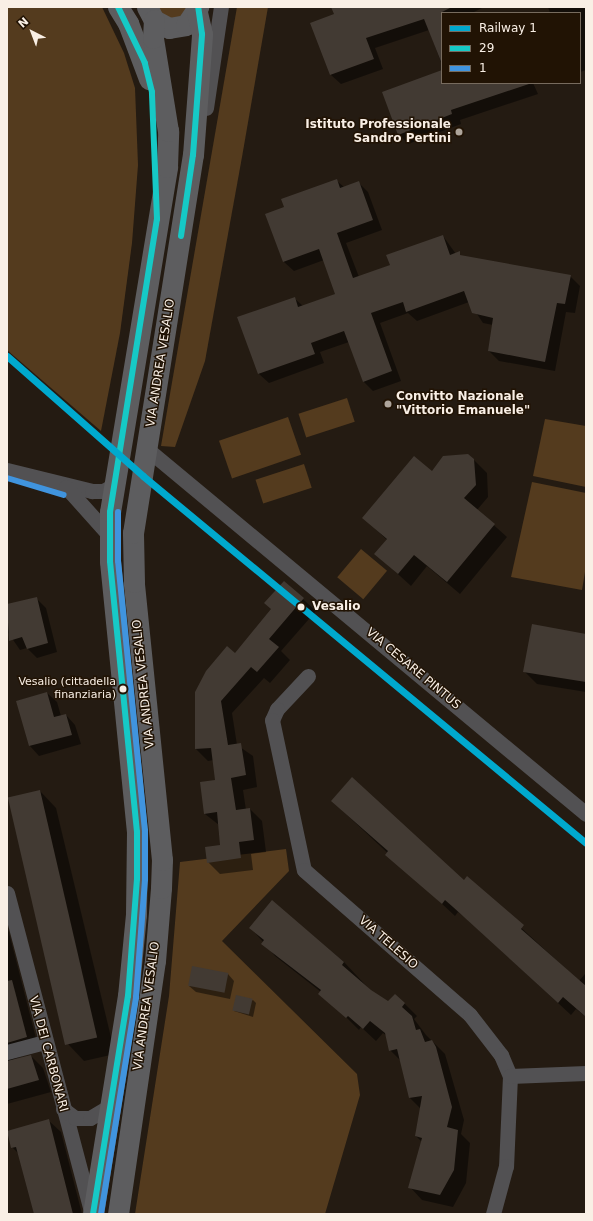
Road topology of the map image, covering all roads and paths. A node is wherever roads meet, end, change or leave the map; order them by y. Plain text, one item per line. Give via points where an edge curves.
1 (118, 7) edge
2 (221, 7) edge
3 (198, 10) edge
4 (150, 14) edge
5 (193, 155) junction
6 (157, 219) junction
7 (147, 449) junction
8 (7, 470) edge
9 (114, 486) junction
10 (66, 487) junction
11 (110, 536) junction
12 (308, 676) dead end
13 (586, 814) edge
14 (7, 893) edge
15 (44, 1042) junction
16 (7, 1052) edge
17 (586, 1073) edge
18 (510, 1076) junction
19 (110, 1106) junction
20 (63, 1109) junction
21 (93, 1214) edge
22 (118, 1214) edge
23 (493, 1214) edge

1 - 6 main road, VIA ANDREA VESALIO via 145,63 152,92
2 - 5 street, VIA ANDREA VESALIO via 200,142
3 - 4 main road via 178,27 161,26
3 - 5 main road, VIA ANDREA VESALIO via 202,34
4 - 6 main road, VIA ANDREA VESALIO via 168,131 167,167
5 - 7 main road, VIA ANDREA VESALIO
6 - 9 main road, VIA ANDREA VESALIO
7 - 13 street, VIA CESARE PINTUS
7 - 22 main road, VIA ANDREA VESALIO via 132,549 162,860 161,888 155,961
8 - 10 street
9 - 10 street via 103,491
9 - 11 main road, VIA ANDREA VESALIO
10 - 11 street
11 - 19 main road, VIA ANDREA VESALIO via 137,847 136,914 130,981
12 - 18 street, VIA TELESIO via 277,709 272,720 304,870 470,1015 501,1055
14 - 15 street, VIA DEI CARBONARI
15 - 16 street
15 - 20 street, VIA DEI CARBONARI
17 - 18 street
18 - 23 street, VIA TELESIO via 506,1166
19 - 20 street via 90,1118 75,1118
19 - 21 main road, VIA ANDREA VESALIO
20 - 21 street, VIA DEI CARBONARI

